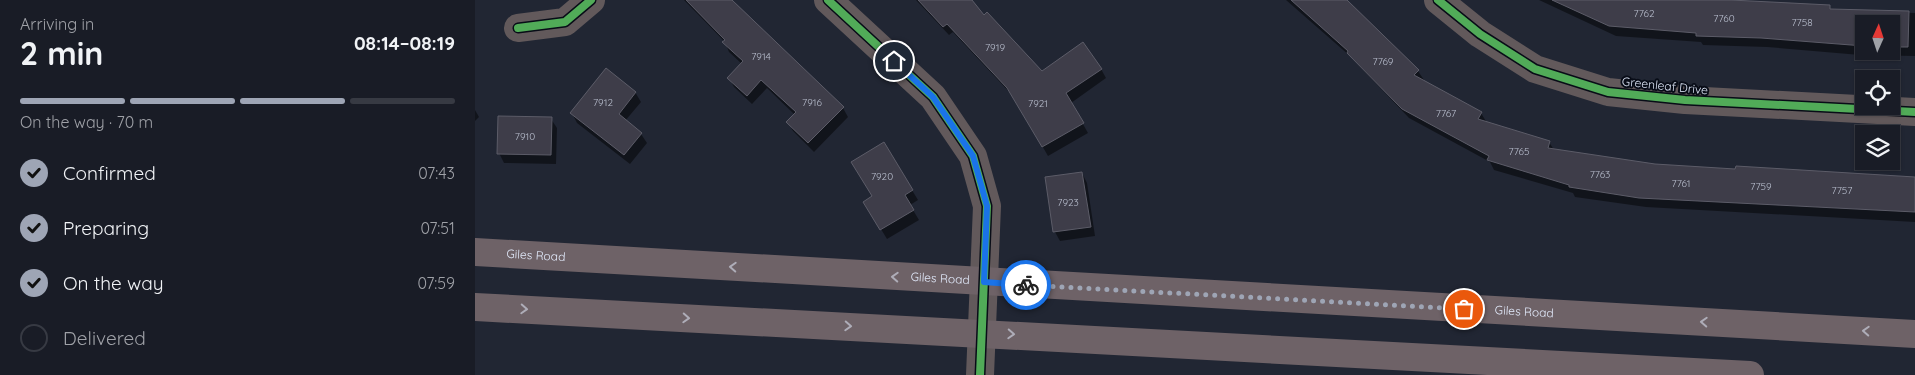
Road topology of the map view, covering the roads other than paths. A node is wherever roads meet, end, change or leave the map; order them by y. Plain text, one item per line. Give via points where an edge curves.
1 (591, 0) edge
2 (828, 0) edge
3 (1438, 0) edge
4 (518, 28) dead end
5 (1915, 112) edge
6 (475, 252) edge
7 (984, 282) junction
8 (475, 307) edge
9 (982, 333) junction
10 (1915, 334) edge
11 (980, 375) edge
12 (1750, 375) edge

1 - 4 street via 565,22
2 - 7 street via 933,97 973,156 987,206
3 - 5 street, Greenleaf Drive via 1480,34 1535,69 1608,92 1685,100
7 -> 6 main road, Giles Road
7 - 9 street
10 -> 7 main road, Giles Road
8 -> 9 main road
9 - 11 street
9 -> 12 main road

